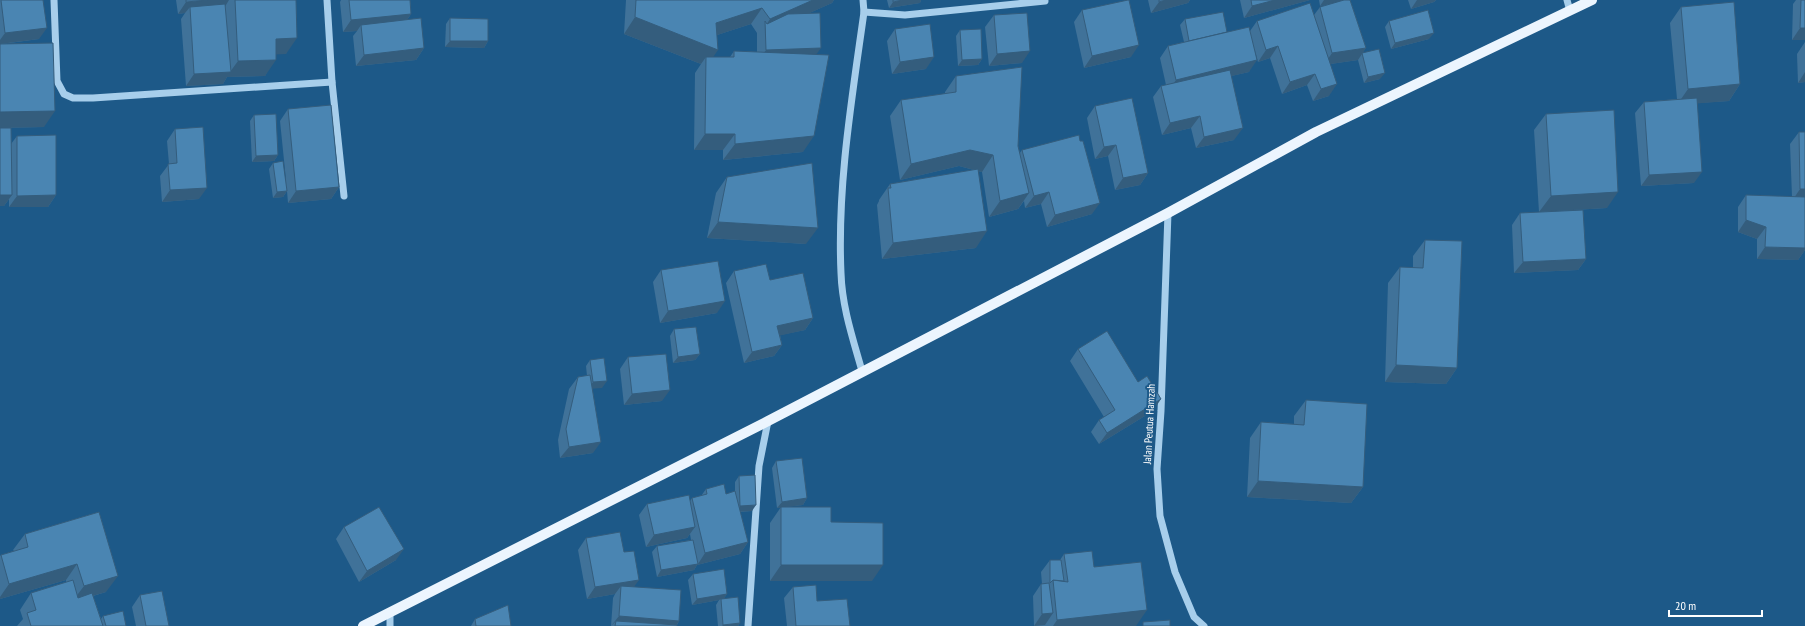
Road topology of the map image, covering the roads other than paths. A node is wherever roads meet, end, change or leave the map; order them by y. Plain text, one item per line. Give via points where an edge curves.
1 (54, 0) edge
2 (327, 0) edge
3 (863, 0) edge
4 (1567, 0) edge
5 (1592, 0) edge
6 (1045, 1) edge
7 (1570, 11) junction
8 (864, 12) junction
9 (332, 82) junction
10 (344, 196) dead end
11 (1168, 213) junction
12 (862, 371) junction
13 (768, 421) junction
14 (390, 612) junction
15 (363, 626) edge
16 (390, 626) edge
17 (748, 626) edge
18 (1204, 626) edge

1 - 9 street via 57,81 64,94 73,98
2 - 9 street
3 - 8 street
4 - 7 street
5 - 7 main road
6 - 8 street via 905,15
7 - 11 main road via 1316,132
8 - 12 street via 842,193 841,274 844,303
9 - 10 street
11 - 12 main road
11 - 18 street, Jalan Peutua Hamzah via 1157,469 1160,516 1175,572 1194,617
12 - 13 main road
13 - 14 main road
13 - 17 street via 759,466
14 - 15 main road
14 - 16 street

